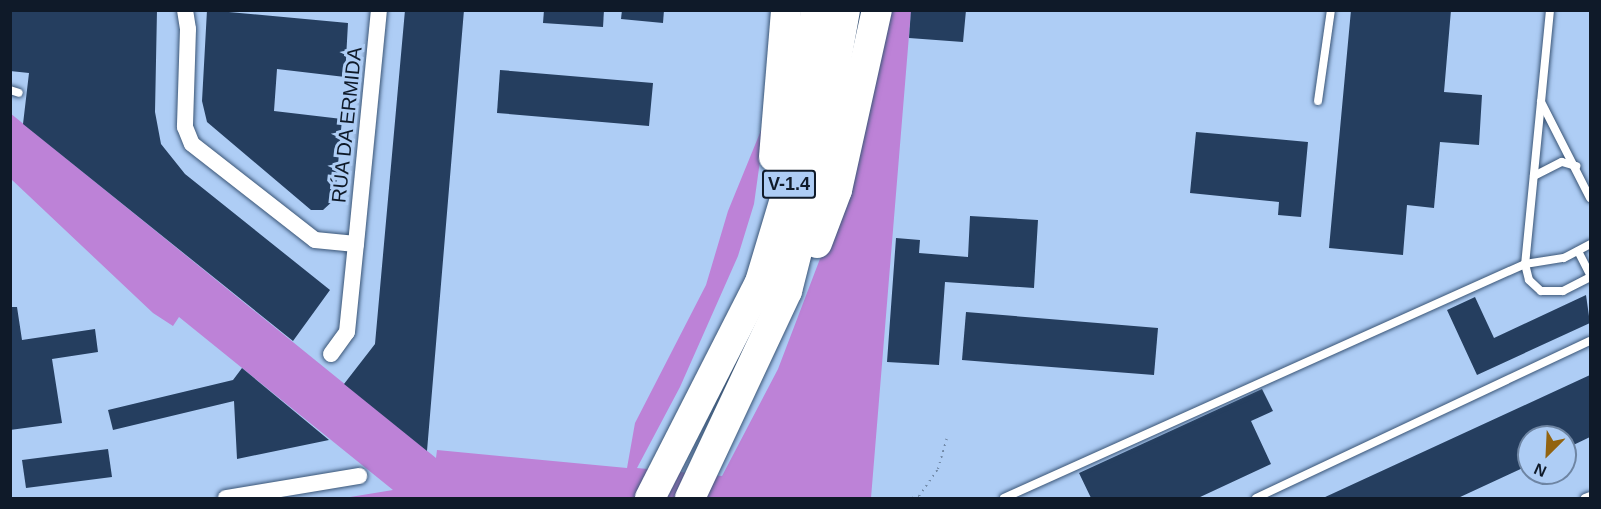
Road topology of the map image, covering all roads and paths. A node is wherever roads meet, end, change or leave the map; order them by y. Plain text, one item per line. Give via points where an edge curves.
1 (184, 10) edge
2 (379, 10) edge
3 (786, 10) edge
4 (816, 10) edge
5 (845, 10) edge
6 (877, 10) edge
7 (1331, 10) edge
8 (1550, 10) edge
9 (1318, 101) dead end
10 (1541, 102) junction
11 (1576, 166) junction
12 (1534, 176) junction
13 (1590, 198) edge
14 (356, 244) junction
15 (1590, 244) edge
16 (1578, 251) junction
17 (1525, 264) junction
18 (1590, 276) edge
19 (788, 291) junction
20 (1590, 341) edge
21 (727, 349) junction
22 (331, 354) dead end
23 (948, 435) dead end
24 (359, 477) dead end
25 (1590, 496) edge
26 (226, 498) edge
27 (650, 498) edge
28 (690, 498) edge
29 (912, 498) edge
30 (1004, 498) edge
31 (1256, 498) edge
32 (1586, 498) edge

1 - 14 street via 188,28 185,127 192,144 315,240
2 - 14 street, RÚA DA ERMIDA
3 - 21 highway via 771,187
4 - 21 highway, V-1.4 via 792,175 760,282
5 - 19 highway, V-1.4 via 819,162
6 - 19 highway via 837,190 808,266
7 - 9 lane
8 - 10 lane
10 - 11 lane
10 - 12 lane
11 - 12 lane via 1562,162
11 - 13 lane
12 - 17 lane
14 - 22 street, RÚA DA ERMIDA via 347,332
15 - 16 lane
16 - 17 lane via 1564,258
16 - 18 lane
17 - 18 lane via 1529,280 1541,291 1563,291
17 - 30 lane
19 - 28 highway, V-1.4
20 - 31 lane
21 - 27 highway, V-1.4
23 - 29 path via 938,469 919,496
24 - 26 street
25 - 32 lane

